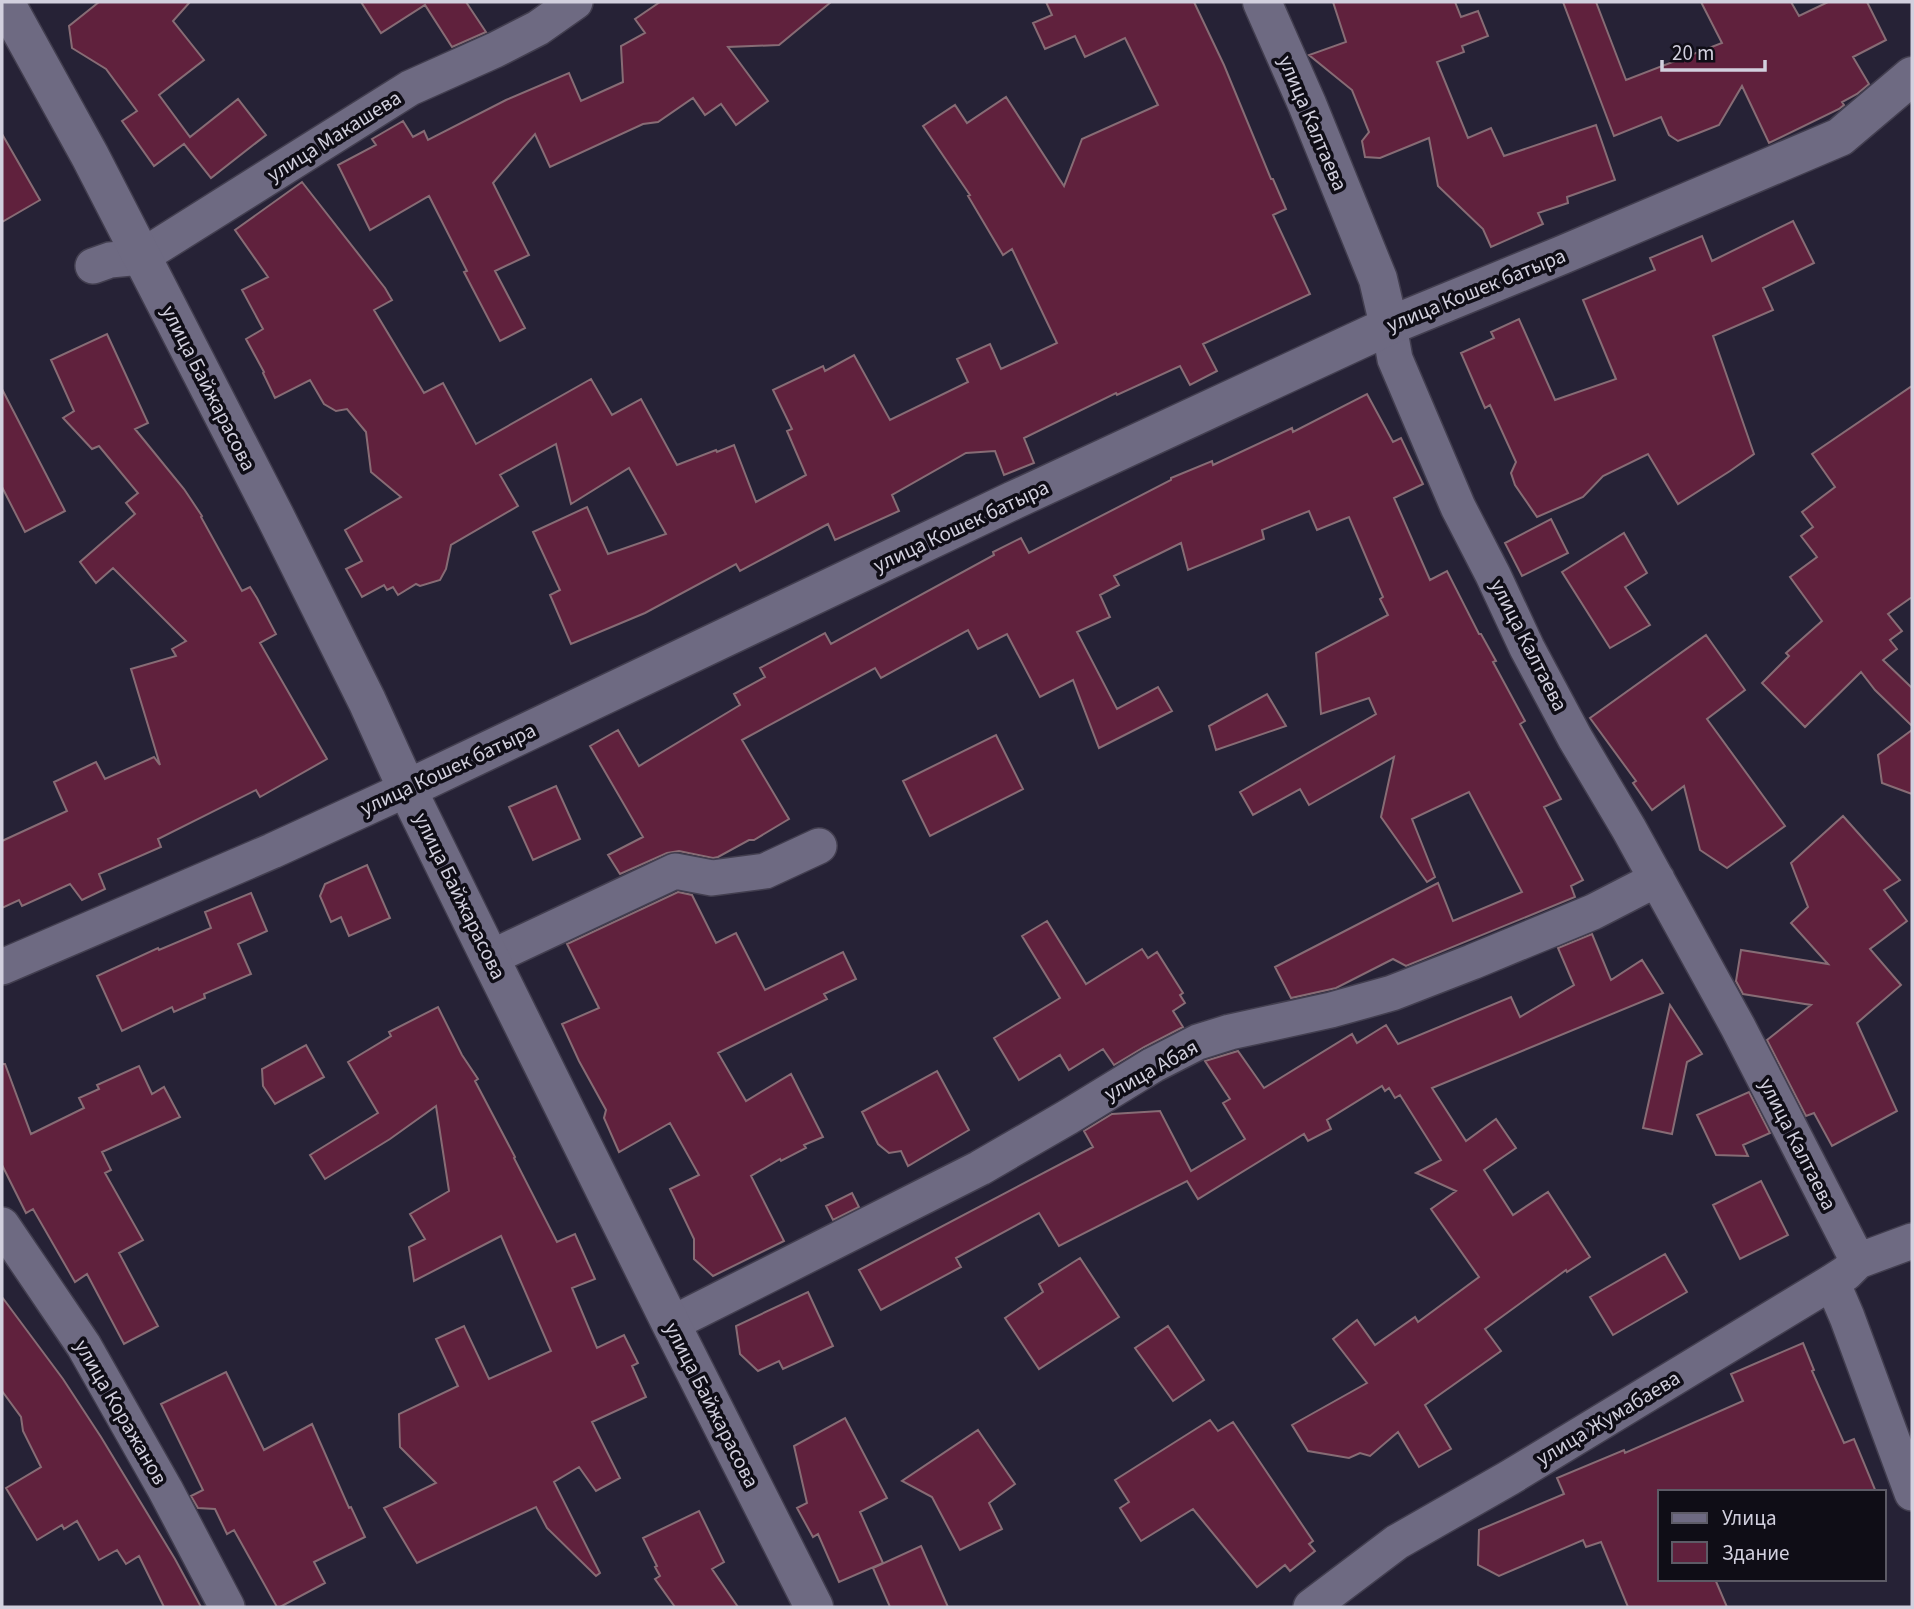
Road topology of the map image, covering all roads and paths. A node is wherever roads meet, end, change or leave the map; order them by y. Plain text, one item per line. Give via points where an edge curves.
1 (5, 2) edge
2 (575, 2) edge
3 (1262, 2) edge
4 (1912, 76) edge
5 (141, 257) junction
6 (93, 266) dead end
7 (1389, 326) junction
8 (407, 789) junction
9 (819, 846) dead end
10 (1657, 879) junction
11 (490, 958) junction
12 (2, 967) edge
13 (2, 1225) edge
14 (1912, 1241) edge
15 (1845, 1271) junction
16 (671, 1324) junction
17 (1912, 1493) edge
18 (227, 1607) edge
19 (814, 1607) edge
20 (1311, 1607) edge

1 - 5 street, улица Байжарасова
2 - 5 street, улица Макашева via 538,28 411,88
3 - 7 street, улица Калтаева via 1378,279
4 - 7 street, улица Кошек батыра via 1840,137
5 - 6 street, улица Макашева
5 - 8 street, улица Байжарасова via 275,516
7 - 8 street, улица Кошек батыра
7 - 10 street, улица Калтаева via 1395,359 1458,507 1527,648
8 - 11 street, улица Байжарасова
8 - 12 street, улица Кошек батыра
9 - 11 street via 765,871 712,877 675,871
10 - 15 street, улица Калтаева via 1818,1184
10 - 16 street, улица Абая via 1581,917 1392,993 1198,1042 980,1168
11 - 16 street, улица Байжарасова
13 - 18 street, улица Коражанов via 84,1346
14 - 15 street, улица Жумабаева
15 - 17 street, улица Калтаева via 1847,1317
15 - 20 street, улица Жумабаева via 1509,1478 1396,1542
16 - 19 street, улица Байжарасова

